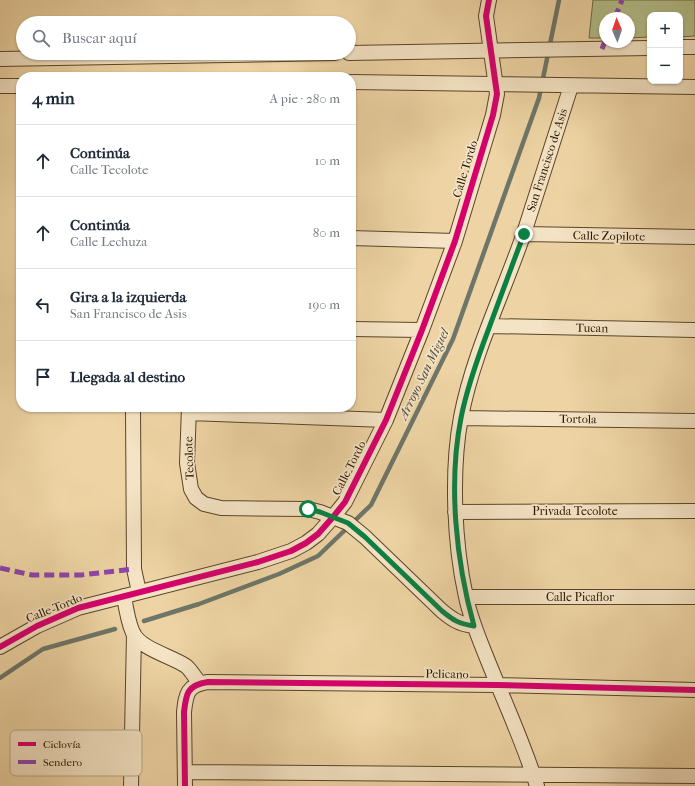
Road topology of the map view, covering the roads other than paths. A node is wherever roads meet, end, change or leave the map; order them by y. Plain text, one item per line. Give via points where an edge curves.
1 (489, 0) edge
2 (695, 47) edge
3 (647, 48) edge
4 (683, 48) edge
5 (491, 50) junction
6 (356, 53) edge
7 (0, 59) edge
8 (16, 59) edge
9 (356, 82) edge
10 (500, 85) junction
11 (0, 86) edge
12 (16, 86) edge
13 (568, 86) junction
14 (695, 88) edge
15 (524, 234) junction
16 (695, 237) edge
17 (356, 238) edge
18 (455, 241) junction
19 (489, 326) junction
20 (356, 329) edge
21 (422, 330) junction
22 (695, 330) edge
23 (133, 412) edge
24 (189, 412) edge
25 (228, 412) edge
26 (461, 418) junction
27 (386, 420) junction
28 (695, 421) edge
29 (695, 511) edge
30 (456, 512) junction
31 (333, 517) junction
32 (139, 592) junction
33 (124, 596) junction
34 (466, 597) junction
35 (695, 597) edge
36 (474, 626) junction
37 (134, 634) junction
38 (0, 646) edge
39 (200, 683) junction
40 (497, 686) junction
41 (695, 690) edge
42 (133, 730) edge
43 (132, 776) edge
44 (695, 776) edge
45 (185, 779) edge
46 (535, 781) edge
47 (132, 786) edge

1 - 5 street, Calle Tordo via 486,16
2 - 4 street
3 - 5 street
5 - 6 street
5 - 10 street, Calle Tordo
7 - 8 street
9 - 10 street
10 - 13 street
10 - 18 street, Calle Tordo
11 - 12 street
13 - 14 street
13 - 15 street, San Francisco de Asis
15 - 16 street, Calle Zopilote
15 - 19 street, San Francisco de Asis
17 - 18 street
18 - 21 street, Calle Tordo
19 - 22 street, Tucan
19 - 26 street, San Francisco de Asis
20 - 21 street
21 - 27 street, Calle Tordo
23 - 32 street via 134,569
24 - 31 street, Tecolote via 189,480 196,498 204,504 221,508 308,509
25 - 27 street
26 - 28 street, Tortola
26 - 30 street, San Francisco de Asis via 456,463
27 - 31 street, Calle Tordo via 345,502
29 - 30 street, Privada Tecolote
30 - 34 street, San Francisco de Asis via 459,558
31 - 32 street, Calle Tordo via 318,534 291,551 258,562
31 - 36 street via 348,523 365,537 452,619 461,624
32 - 33 street, Calle Tordo
33 - 37 street
33 - 38 street, Calle Tordo via 78,608
34 - 35 street, Calle Picaflor
34 - 36 street, San Francisco de Asis
36 - 40 street, San Francisco de Asis
37 - 39 street via 142,642 188,668
37 - 42 street
39 - 40 street, Pelicano
39 - 45 street via 191,688 185,701
40 - 41 street, Pelicano
40 - 46 street, San Francisco de Asis
43 - 47 street
44 - 46 street
45 - 46 street

